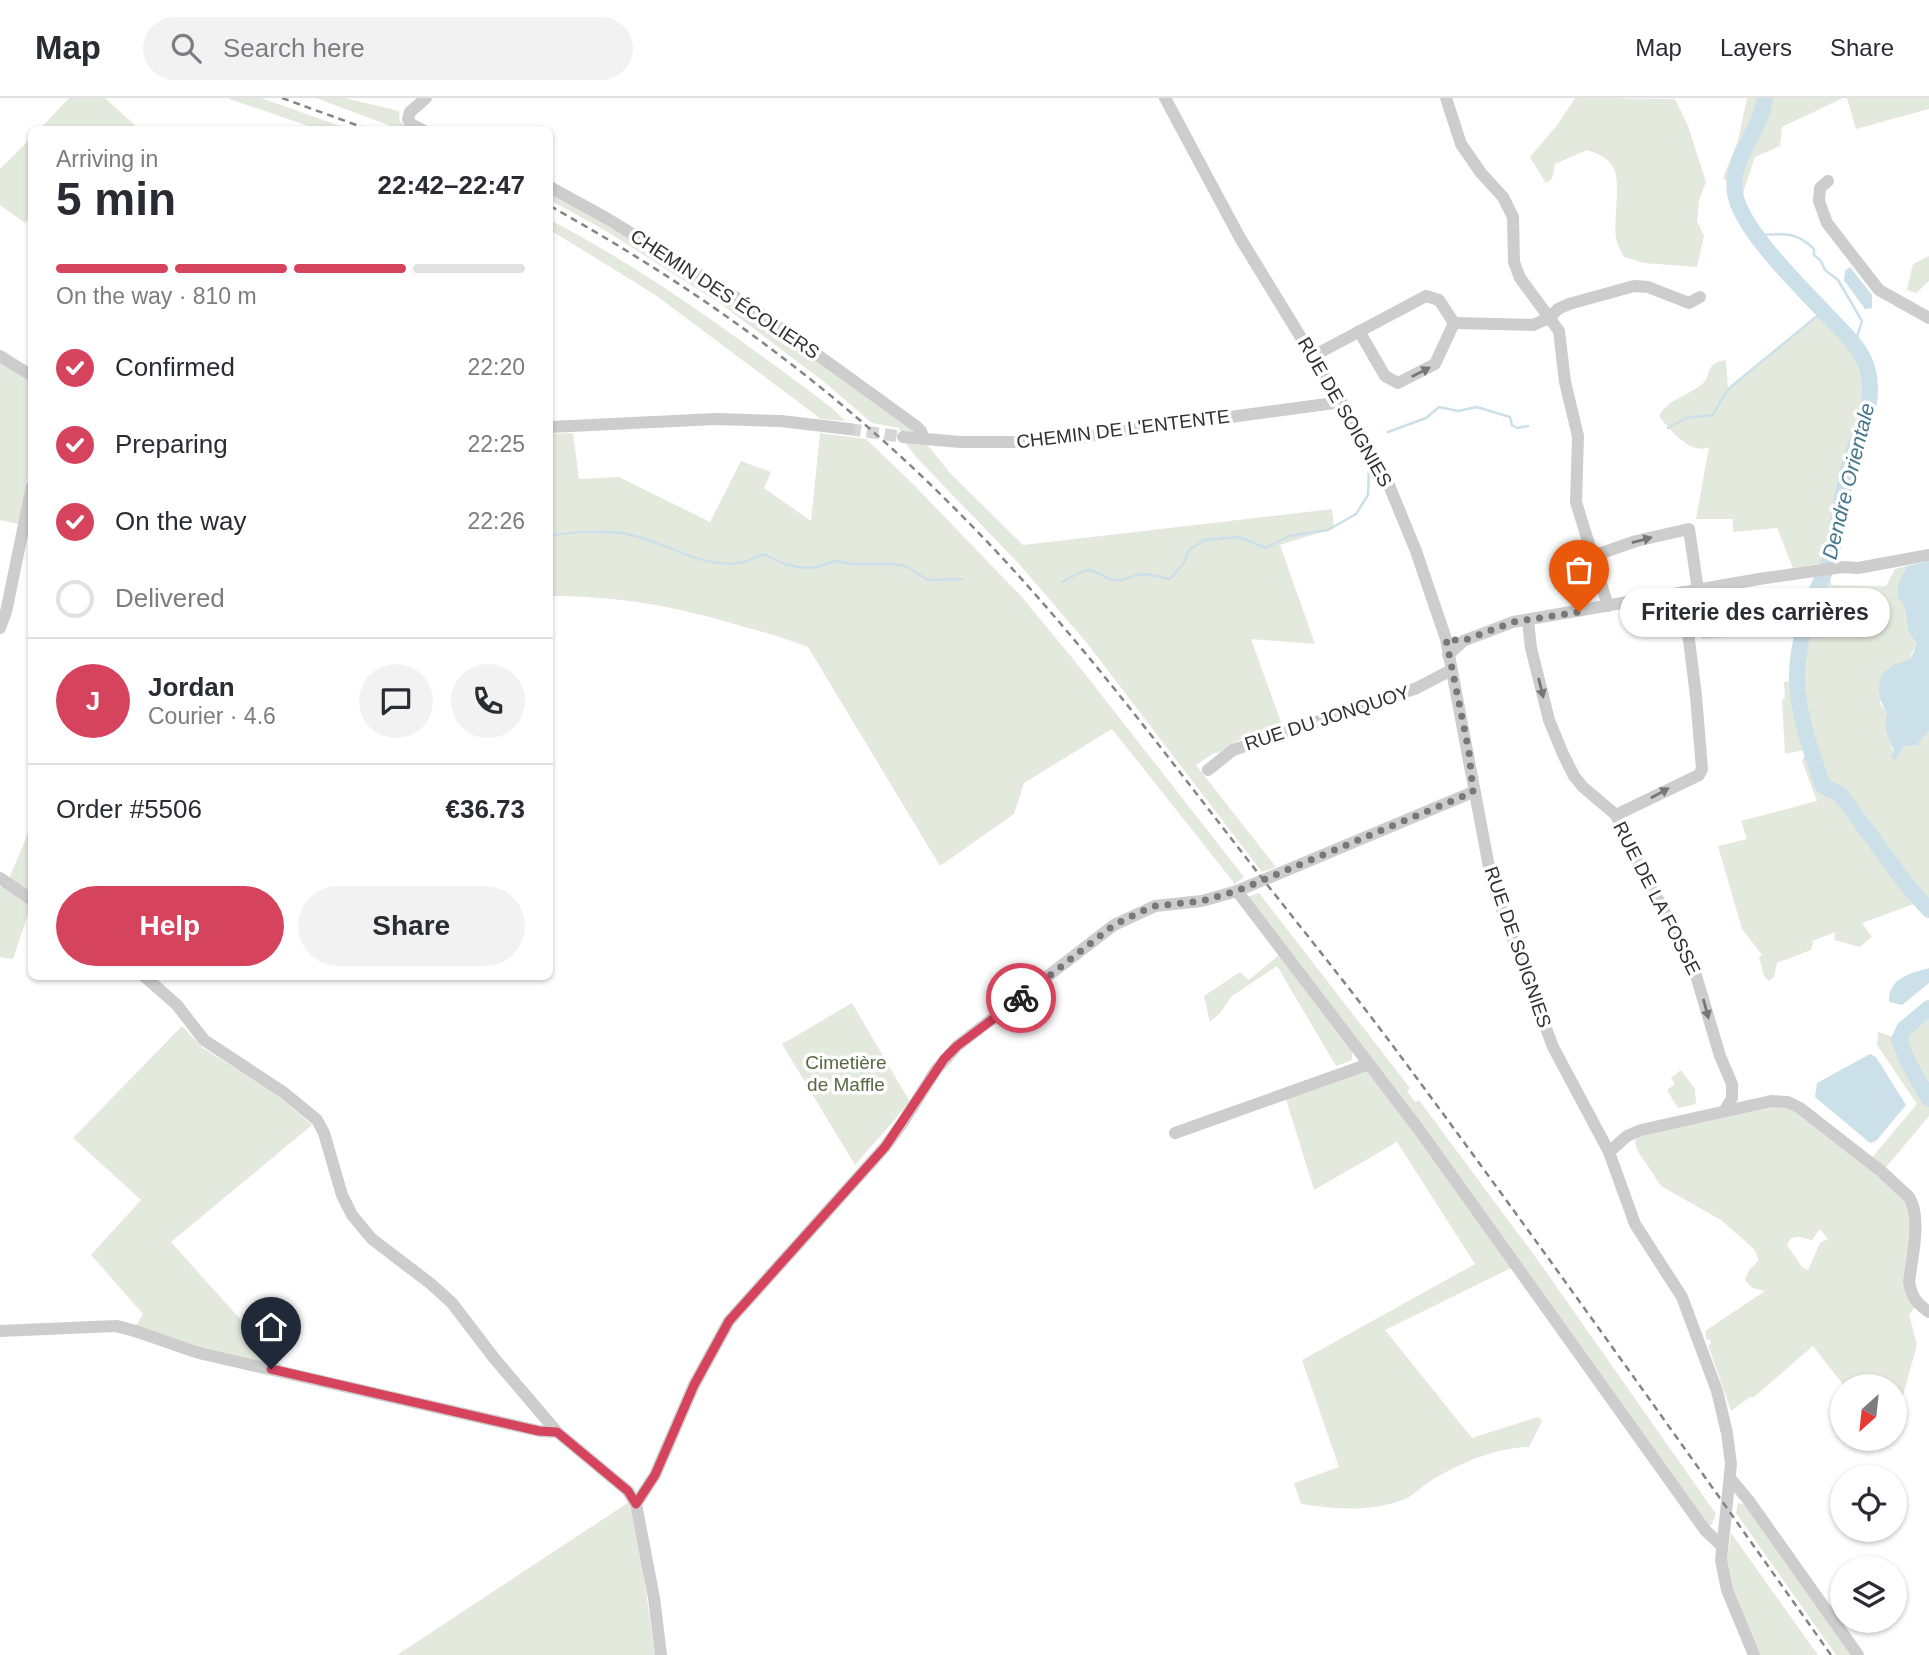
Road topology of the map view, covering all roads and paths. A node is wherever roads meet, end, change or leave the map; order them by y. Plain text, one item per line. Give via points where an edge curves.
1 (426, 98) edge
2 (1166, 98) edge
3 (1446, 98) edge
4 (415, 126) edge
5 (1828, 181) dead end
6 (553, 189) edge
7 (1700, 297) dead end
8 (1549, 318) junction
9 (1929, 318) edge
10 (1454, 323) junction
11 (1359, 331) junction
12 (0, 356) edge
13 (1313, 356) junction
14 (28, 374) edge
15 (1342, 402) junction
16 (553, 427) edge
17 (849, 429) tunnel mouth
18 (903, 437) tunnel mouth
19 (924, 439) junction
20 (28, 505) edge
21 (1929, 555) edge
22 (1593, 556) junction
23 (1698, 590) junction
24 (1683, 592) junction
25 (1608, 606) junction
26 (1528, 621) junction
27 (0, 628) edge
28 (1446, 639) junction
29 (1463, 641) junction
30 (1448, 655) junction
31 (1451, 670) junction
32 (1208, 770) dead end
33 (1473, 792) junction
34 (1616, 815) junction
35 (0, 878) edge
36 (1237, 891) junction
37 (28, 897) edge
38 (149, 980) edge
39 (1369, 1064) junction
40 (1725, 1110) junction
41 (1175, 1132) dead end
42 (1609, 1152) junction
43 (1929, 1312) edge
44 (0, 1331) edge
45 (557, 1432) junction
46 (1730, 1478) junction
47 (636, 1504) junction
48 (1721, 1545) junction
49 (661, 1655) edge
50 (1754, 1655) edge
51 (1858, 1655) edge

1 - 4 street via 410,112 408,119
2 - 13 street, RUE DE SOIGNIES via 1240,238
3 - 8 street via 1461,144 1513,217 1514,262
5 - 9 street via 1820,188 1819,201 1828,223 1879,289
6 - 19 street, CHEMIN DES ÉCOLIERS via 750,306 916,426
7 - 8 street via 1689,303 1634,286 1569,304
8 - 10 street via 1533,325
8 - 22 street via 1559,331 1578,436 1576,502
10 - 11 street via 1437,299 1426,296
11 -> 10 street via 1385,376 1398,383 1435,364
11 - 13 street
12 - 14 street
13 - 15 street, RUE DE SOIGNIES
15 - 19 street, CHEMIN DE L'ENTENTE via 1044,442
15 - 28 street, RUE DE SOIGNIES via 1384,473
16 - 17 street via 716,419
18 - 19 street, CHEMIN DE L'ENTENTE
20 - 27 street
21 - 23 street
22 -> 23 street via 1689,529
22 - 25 street
23 - 24 street
24 - 25 street
34 -> 24 street via 1699,775 1702,769
25 - 26 street
26 - 29 street
26 -> 34 street, RUE DE LA FOSSE via 1553,733 1574,776
28 - 29 street
28 - 30 street, RUE DE SOIGNIES
29 - 30 street
30 - 31 street, RUE DE SOIGNIES
31 - 32 street, RUE DU JONQUOY via 1417,688 1233,750
31 - 33 street, RUE DE SOIGNIES
33 - 36 street
33 - 42 street, RUE DE SOIGNIES via 1492,883 1553,1048
34 -> 40 street, RUE DE LA FOSSE via 1692,962 1732,1084 1732,1098
35 - 37 street
36 - 39 street
36 - 47 street via 1202,901 1155,906 1114,925 957,1046 885,1147 729,1321 694,1385 655,1475
38 - 45 street via 177,1005 204,1040 317,1120 342,1195 361,1227 383,1250 452,1303
39 - 41 street
39 - 48 street via 1705,1530
40 - 42 street via 1633,1132
40 - 43 street via 1775,1101 1796,1105 1907,1193 1916,1221 1909,1282 1915,1301
42 - 46 street, RUE DE SOIGNIES via 1635,1224 1676,1285 1696,1333 1727,1433
44 - 45 street via 116,1326 203,1354
45 - 47 street via 628,1491
46 - 48 street, RUE DE SOIGNIES
46 - 51 street
47 - 49 street
48 - 50 street, RUE DE SOIGNIES via 1724,1578

